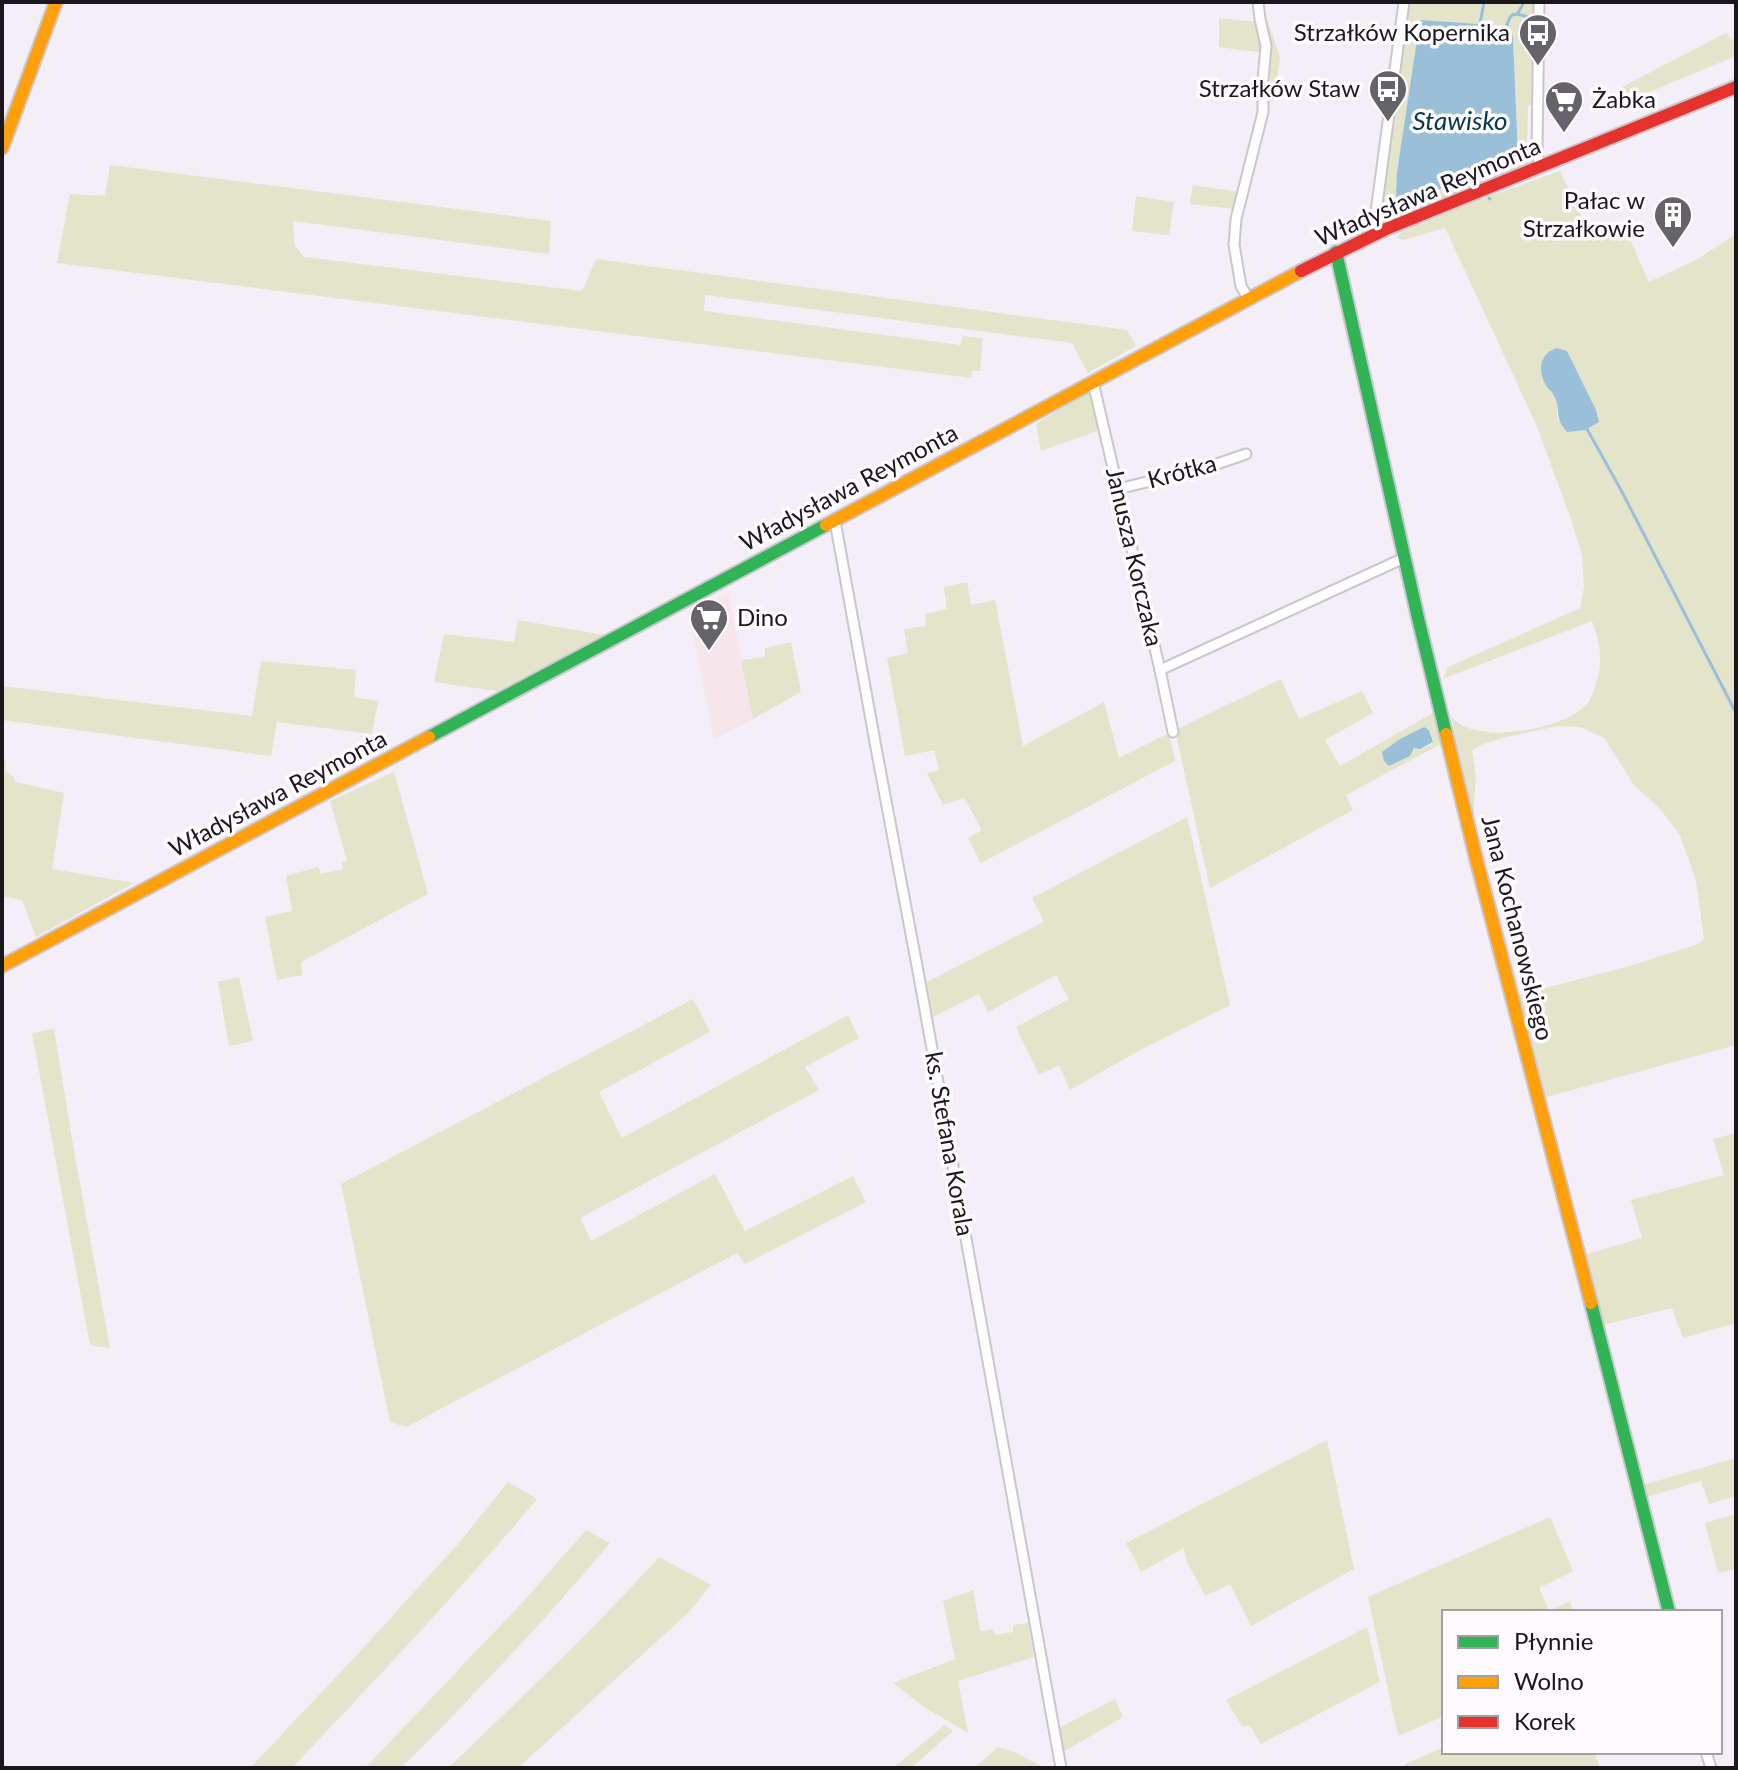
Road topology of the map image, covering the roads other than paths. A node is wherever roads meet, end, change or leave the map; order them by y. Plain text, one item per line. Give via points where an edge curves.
1 (56, 2) edge
2 (1258, 2) edge
3 (1404, 2) edge
4 (1539, 2) edge
5 (1736, 87) edge
6 (2, 148) edge
7 (1540, 168) junction
8 (1375, 234) junction
9 (1336, 252) junction
10 (1248, 298) junction
11 (1093, 382) junction
12 (1246, 454) dead end
13 (1118, 489) junction
14 (835, 521) junction
15 (1404, 558) junction
16 (1160, 670) junction
17 (1173, 732) dead end
18 (2, 966) edge
19 (1668, 1610) edge
20 (1061, 1768) edge

1 - 6 street
2 - 10 street via 1266,46 1263,112 1234,245
3 - 8 street
4 - 7 street
5 - 7 street, Władysława Reymonta
7 - 8 street, Władysława Reymonta
8 - 9 street, Władysława Reymonta
9 - 10 street, Władysława Reymonta
9 - 15 street, Jana Kochanowskiego
10 - 11 street, Władysława Reymonta
11 - 13 street, Janusza Korczaka
11 - 14 street, Władysława Reymonta
12 - 13 street, Krótka
13 - 16 street, Janusza Korczaka
14 - 18 street, Władysława Reymonta
14 - 20 street, ks. Stefana Korala
15 - 16 street
15 - 19 street, Jana Kochanowskiego
16 - 17 street, Janusza Korczaka

